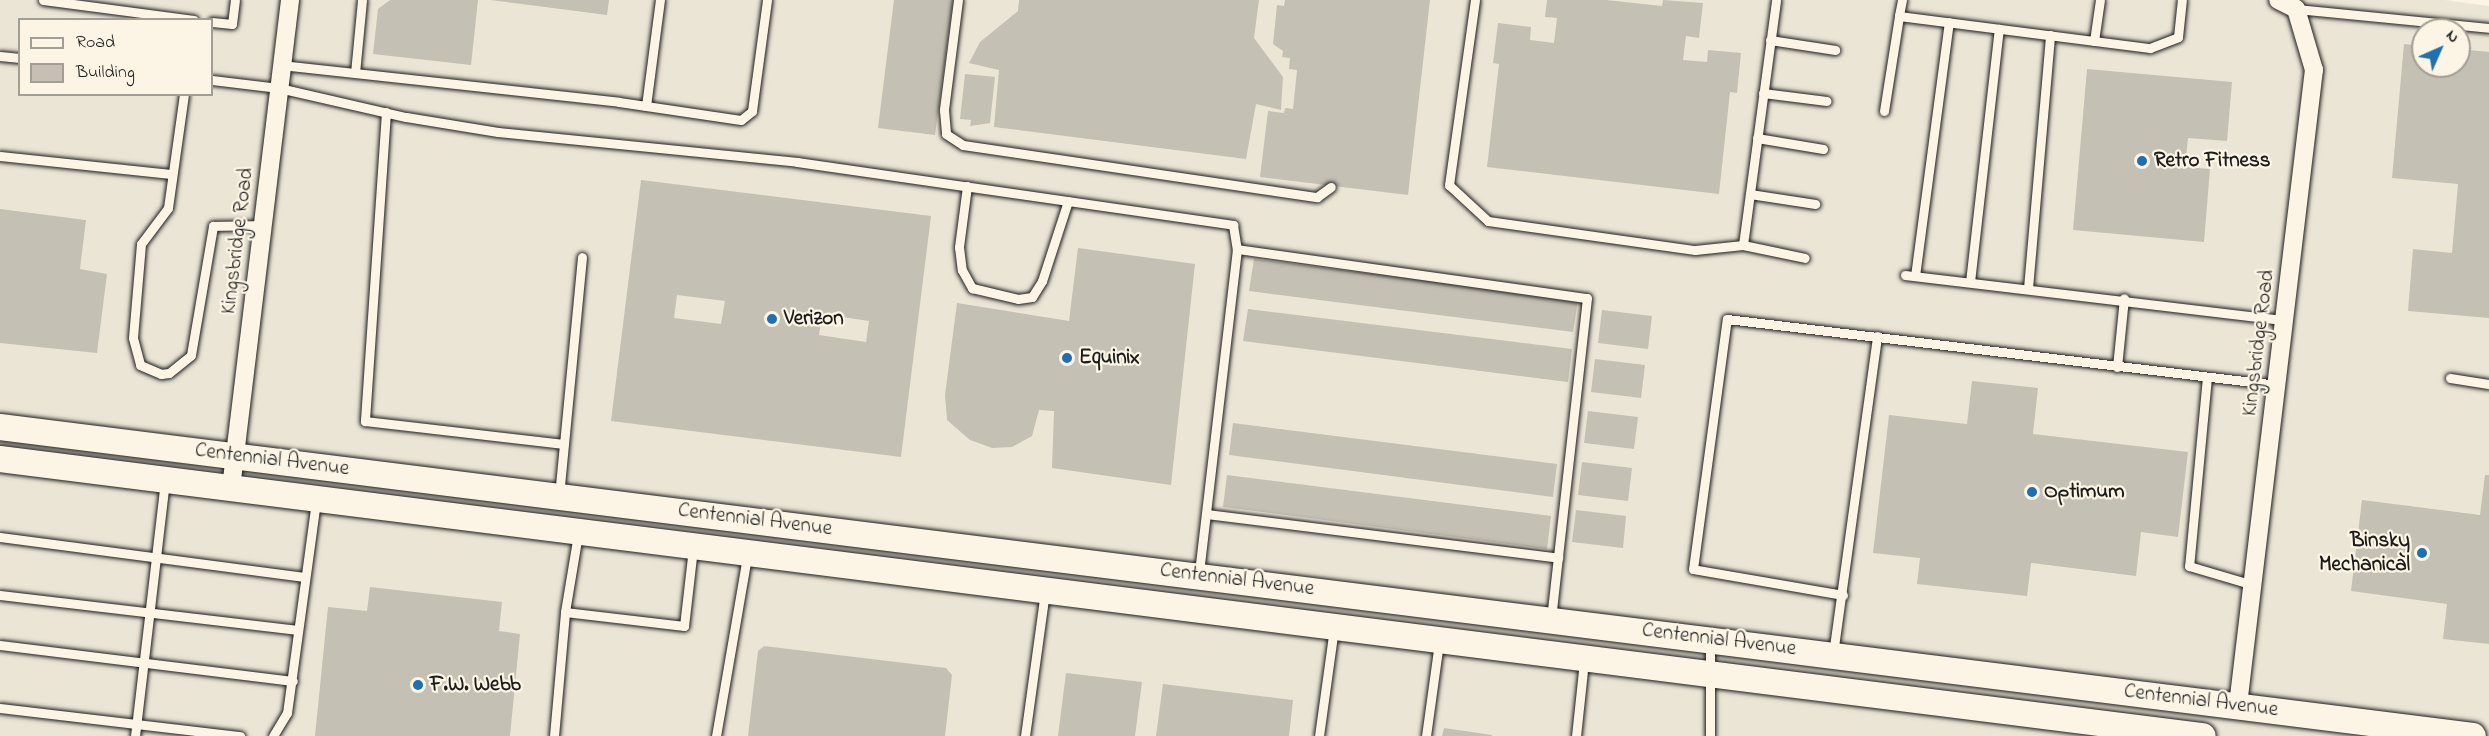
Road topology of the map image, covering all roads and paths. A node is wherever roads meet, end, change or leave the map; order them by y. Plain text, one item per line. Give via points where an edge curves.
1 (43, 0) edge
2 (235, 0) edge
3 (290, 0) edge
4 (362, 0) edge
5 (660, 0) edge
6 (767, 0) edge
7 (958, 0) edge
8 (1476, 0) edge
9 (1776, 0) edge
10 (1902, 0) edge
11 (2100, 0) edge
12 (2182, 0) edge
13 (2278, 0) edge
14 (2296, 9) junction
15 (1899, 16) junction
16 (179, 18) edge
17 (213, 22) edge
18 (1949, 22) junction
19 (2489, 27) edge
20 (1999, 29) junction
21 (2050, 35) junction
22 (1770, 40) junction
23 (2094, 41) junction
24 (1834, 50) dead end
25 (0, 56) edge
26 (18, 58) edge
27 (281, 65) junction
28 (355, 73) junction
29 (213, 80) edge
30 (279, 88) junction
31 (1763, 93) junction
32 (184, 96) edge
33 (1827, 101) dead end
34 (646, 106) junction
35 (1884, 111) dead end
36 (386, 112) junction
37 (1757, 138) junction
38 (1823, 149) dead end
39 (0, 156) edge
40 (171, 174) junction
41 (968, 186) junction
42 (1331, 187) dead end
43 (1749, 194) junction
44 (1068, 201) junction
45 (1815, 204) dead end
46 (262, 225) junction
47 (1743, 245) junction
48 (1236, 249) junction
49 (582, 257) dead end
50 (1805, 258) dead end
51 (1970, 282) junction
52 (2028, 288) junction
53 (2124, 298) junction
54 (2284, 320) junction
55 (1877, 336) junction
56 (2117, 367) junction
57 (2207, 377) junction
58 (2450, 378) dead end
59 (2489, 384) edge
60 (2277, 385) junction
61 (0, 427) edge
62 (564, 444) junction
63 (235, 456) junction
64 (0, 459) edge
65 (165, 480) junction
66 (231, 488) junction
67 (559, 496) junction
68 (317, 499) junction
69 (1207, 514) junction
70 (579, 532) junction
71 (0, 537) edge
72 (693, 547) junction
73 (747, 553) junction
74 (156, 557) junction
75 (1558, 558) junction
76 (1199, 576) junction
77 (304, 577) junction
78 (2253, 585) junction
79 (1045, 591) junction
80 (0, 595) edge
81 (1843, 595) junction
82 (565, 612) junction
83 (149, 614) junction
84 (1551, 620) junction
85 (1334, 628) junction
86 (298, 630) junction
87 (1710, 639) junction
88 (1439, 642) junction
89 (0, 645) edge
90 (1833, 654) junction
91 (1584, 660) junction
92 (144, 663) junction
93 (1708, 676) junction
94 (292, 681) junction
95 (2238, 705) junction
96 (0, 708) edge
97 (136, 724) junction
98 (2086, 729) edge
99 (2185, 735) edge
100 (135, 736) edge
101 (240, 736) edge
102 (273, 736) edge
103 (554, 736) edge
104 (716, 736) edge
105 (1025, 736) edge
106 (1319, 736) edge
107 (1426, 736) edge
108 (1576, 736) edge
109 (1710, 736) edge
110 (2474, 736) edge

1 - 16 lane
2 - 17 lane via 232,24
3 - 27 street, Kingsbridge Road
4 - 28 lane
5 - 34 lane
6 - 34 lane via 752,111 741,120
7 - 42 lane via 944,110 946,134 963,145 1317,197
8 - 47 lane via 1449,184 1488,221 1695,250
9 - 22 lane
10 - 15 lane
11 - 23 lane
12 - 23 lane via 2178,37 2150,48
13 - 14 street
14 - 19 lane
14 - 54 street, Kingsbridge Road via 2314,70
15 - 18 lane
15 - 35 lane
18 - 20 lane
18 - 51 lane via 1910,275
20 - 21 lane
20 - 51 lane
21 - 23 lane
21 - 52 lane
22 - 24 lane
22 - 31 lane
25 - 26 lane
27 - 28 lane
27 - 30 street, Kingsbridge Road
28 - 34 lane
29 - 30 lane
30 - 36 lane
30 - 46 street, Kingsbridge Road
31 - 33 lane
31 - 37 lane
32 - 40 lane
36 - 41 lane via 498,132 797,162
36 - 62 lane via 364,421
37 - 38 lane
37 - 43 lane
39 - 40 lane
40 - 46 lane via 168,208 141,244 133,338 140,366 169,373 191,355 213,226
41 - 44 lane
41 - 44 lane via 959,247 962,270 972,288 1018,299 1032,297 1042,281
43 - 45 lane
43 - 47 lane
44 - 48 lane via 1233,225
46 - 63 street, Kingsbridge Road
47 - 50 lane
48 - 69 lane
48 - 75 lane via 1587,298
49 - 62 lane
51 - 52 lane
52 - 53 lane
53 - 54 lane
53 - 56 lane
54 - 60 street, Kingsbridge Road
55 - 56 lane
55 - 81 lane
55 - 81 lane via 1727,319 1692,569
56 - 57 lane
57 - 60 lane
57 - 78 lane via 2189,566
58 - 59 lane
60 - 78 street, Kingsbridge Road
61 - 63 main road, Centennial Avenue
62 - 67 lane
63 - 66 street, Kingsbridge Road
63 - 67 main road, Centennial Avenue
64 - 65 main road, Centennial Avenue
65 - 66 main road, Centennial Avenue
65 - 74 lane
66 - 68 main road, Centennial Avenue
67 - 76 main road, Centennial Avenue
68 - 70 main road, Centennial Avenue
68 - 77 lane
69 - 75 lane
69 - 76 lane
70 - 72 main road, Centennial Avenue
70 - 82 lane
71 - 74 lane
72 - 73 main road, Centennial Avenue
72 - 82 lane via 684,626
73 - 79 main road, Centennial Avenue
73 - 104 lane
74 - 77 lane
74 - 83 lane
75 - 84 lane
76 - 84 main road, Centennial Avenue
77 - 86 lane
78 - 95 street, Kingsbridge Road
79 - 85 main road, Centennial Avenue
79 - 105 lane
80 - 83 lane
81 - 90 lane
82 - 103 lane
83 - 86 lane
83 - 92 lane
84 - 87 main road, Centennial Avenue
85 - 88 main road, Centennial Avenue
85 - 106 lane
86 - 94 lane
87 - 90 main road, Centennial Avenue
87 - 93 lane
88 - 91 main road, Centennial Avenue
88 - 107 lane
89 - 92 lane
90 - 95 main road, Centennial Avenue
91 - 93 main road, Centennial Avenue
91 - 108 lane
92 - 94 lane
92 - 97 lane
93 - 98 main road, Centennial Avenue
93 - 109 lane
94 - 102 lane via 287,713
95 - 110 main road, Centennial Avenue
96 - 97 lane
97 - 100 lane
97 - 101 lane
98 - 99 main road, Centennial Avenue

